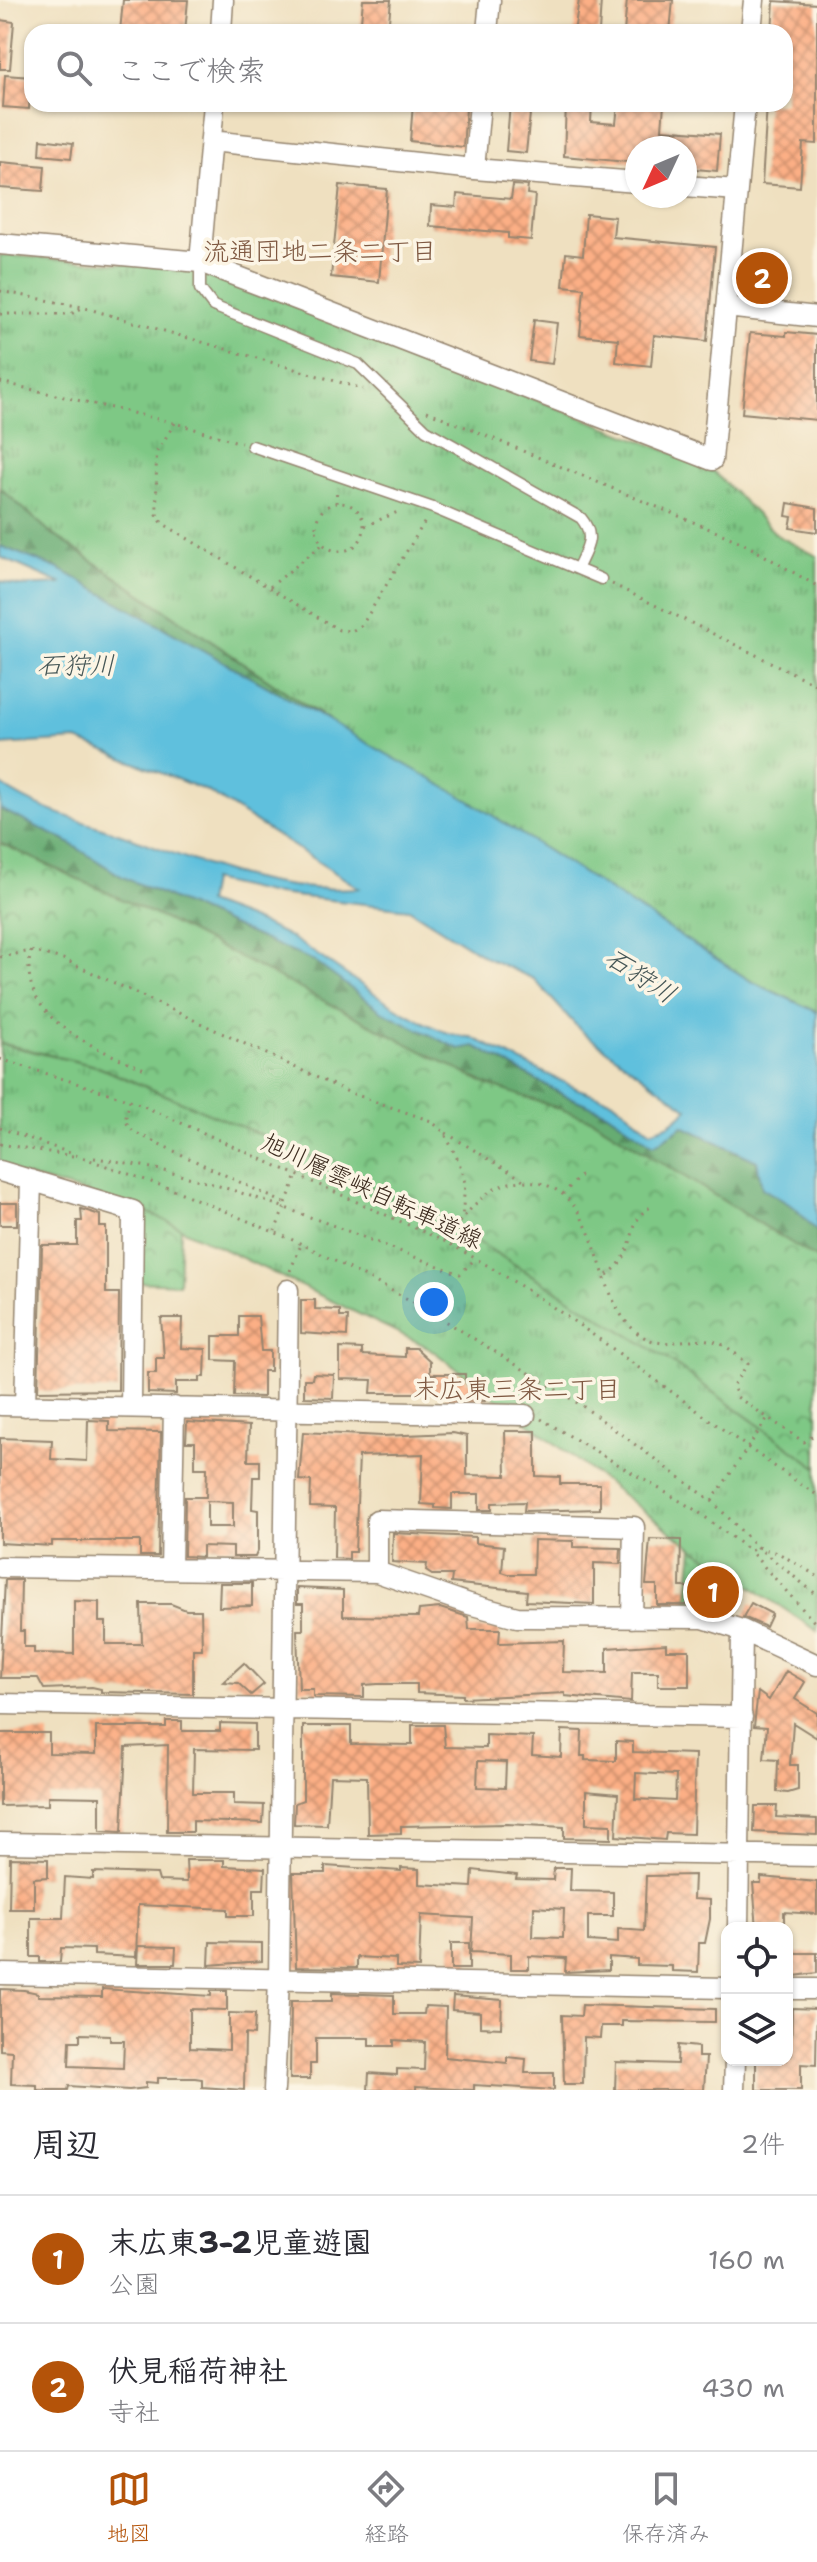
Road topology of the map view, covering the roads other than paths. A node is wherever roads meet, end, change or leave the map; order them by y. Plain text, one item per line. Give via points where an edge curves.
1 (223, 0) edge
2 (490, 0) edge
3 (754, 0) edge
4 (222, 24) edge
5 (488, 24) edge
6 (752, 24) edge
7 (213, 112) edge
8 (479, 112) edge
9 (744, 112) edge
10 (211, 141) junction
11 (474, 169) junction
12 (625, 181) edge
13 (697, 187) edge
14 (737, 190) junction
15 (0, 244) edge
16 (200, 262) junction
17 (726, 307) junction
18 (817, 317) edge
19 (252, 446) road end
20 (578, 567) junction
21 (601, 579) road end
22 (0, 1171) edge
23 (31, 1180) junction
24 (288, 1281) road end
25 (0, 1405) edge
26 (25, 1406) junction
27 (131, 1406) junction
28 (174, 1407) junction
29 (287, 1409) junction
30 (525, 1415) road end
31 (0, 1567) edge
32 (171, 1569) junction
33 (282, 1571) junction
34 (377, 1572) junction
35 (632, 1618) junction
36 (742, 1630) junction
37 (817, 1665) edge
38 (0, 1704) edge
39 (281, 1710) junction
40 (742, 1717) junction
41 (0, 1843) edge
42 (279, 1848) junction
43 (741, 1855) junction
44 (817, 1856) edge
45 (738, 1922) edge
46 (0, 1974) edge
47 (279, 1979) junction
48 (721, 1988) edge
49 (793, 1989) edge
50 (817, 1989) edge
51 (735, 2066) edge
52 (274, 2090) edge
53 (734, 2090) edge

1 - 4 street
2 - 5 street
3 - 6 street
7 - 10 street
8 - 11 street
9 - 14 street
10 - 11 street
10 - 16 street
11 - 12 street
13 - 14 street
14 - 17 street
15 - 16 street
16 - 17 street via 712,460
16 - 20 lane via 200,289 213,306 358,364 426,430 581,518 591,541
17 - 18 street
19 - 20 lane via 433,508
20 - 21 lane
22 - 23 street
23 - 26 street
23 - 27 street via 133,1211
24 - 29 street
25 - 26 street
26 - 27 street
27 - 28 street
28 - 29 street
28 - 32 street
29 - 30 street
29 - 33 street
31 - 32 street
32 - 33 street
33 - 34 street
33 - 39 street
34 - 35 street via 517,1617
34 - 35 street via 377,1520 634,1527
35 - 36 street via 703,1618
36 - 37 street
36 - 40 street
38 - 39 street
39 - 40 street
39 - 42 street
40 - 43 street
41 - 42 street
42 - 43 street
42 - 47 street
43 - 44 street
43 - 45 street
46 - 47 street
47 - 48 street
47 - 52 street
49 - 50 street
51 - 53 street

